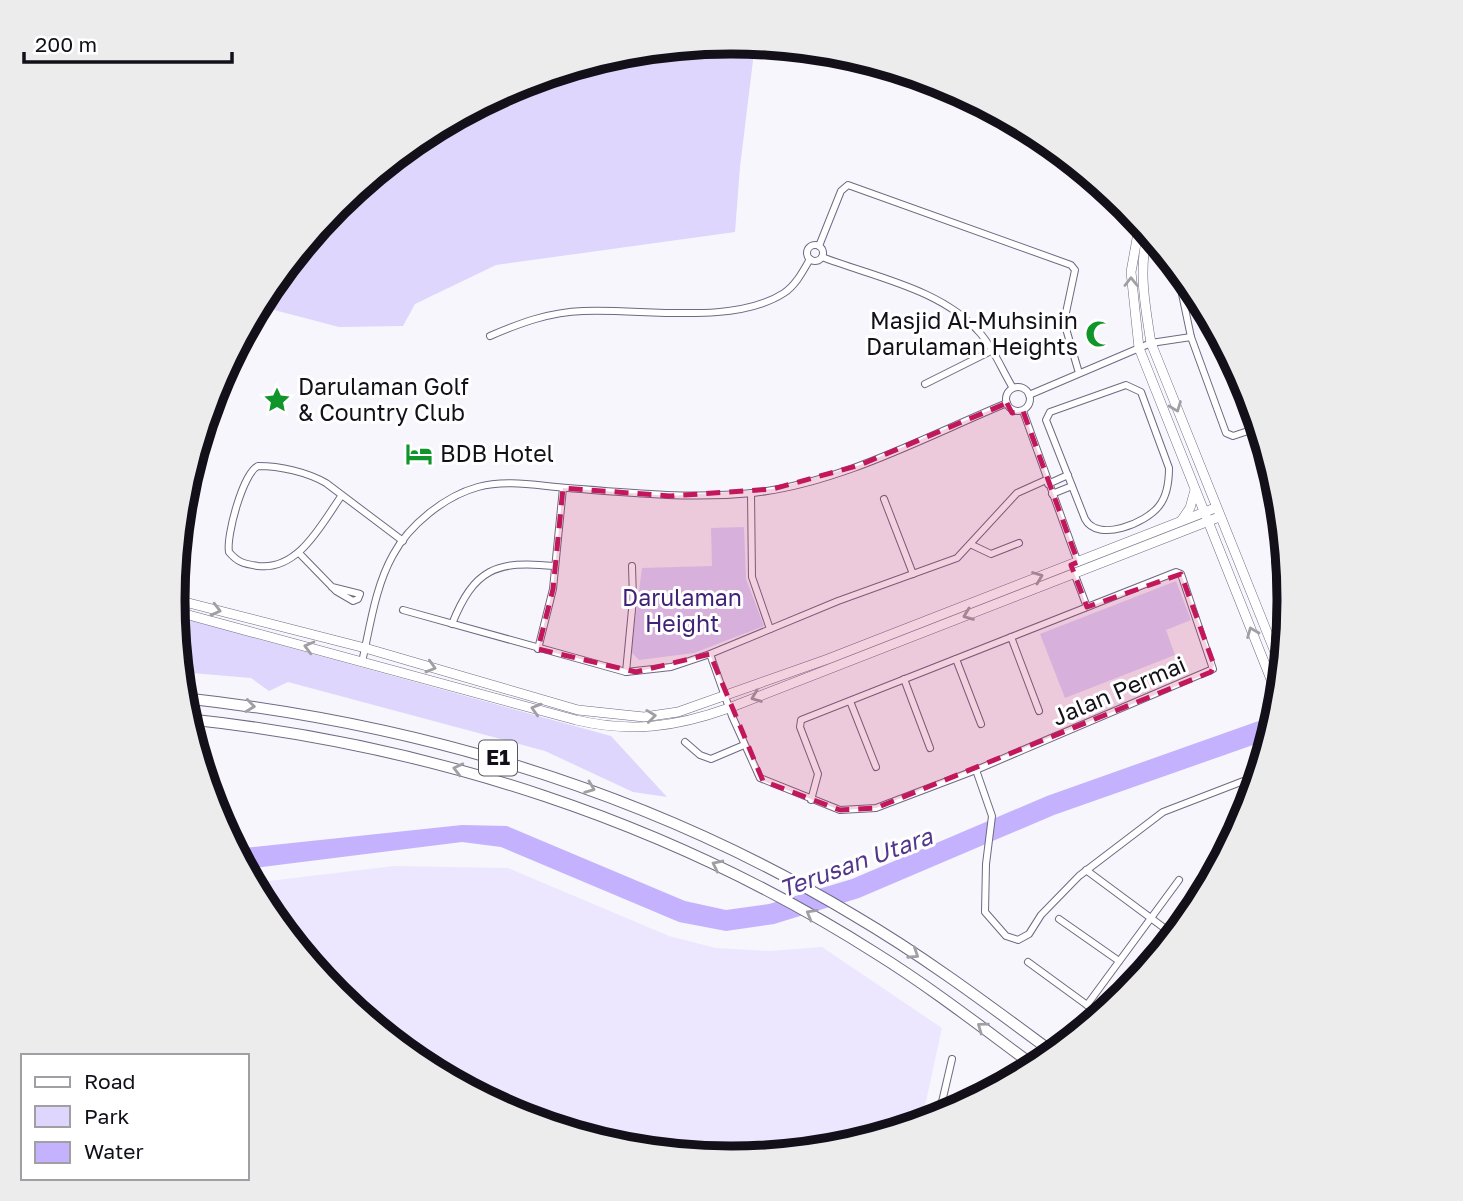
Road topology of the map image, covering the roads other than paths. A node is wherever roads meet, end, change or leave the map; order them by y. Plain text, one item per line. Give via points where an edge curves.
1 (1138, 235) edge
2 (1145, 244) edge
3 (819, 246) junction
4 (822, 257) junction
5 (810, 259) junction
6 (1183, 293) edge
7 (490, 336) dead end
8 (1191, 337) junction
9 (1151, 343) junction
10 (1139, 348) junction
11 (991, 351) junction
12 (1079, 373) junction
13 (925, 384) dead end
14 (1013, 388) junction
15 (1030, 395) junction
16 (1007, 403) junction
17 (1023, 411) junction
18 (1251, 430) edge
19 (1068, 475) junction
20 (1047, 482) junction
21 (1072, 486) junction
22 (563, 488) junction
23 (1195, 490) junction
24 (751, 493) junction
25 (1052, 494) junction
26 (342, 495) junction
27 (884, 499) dead end
28 (1217, 513) junction
29 (1206, 517) junction
30 (1133, 522) junction
31 (1180, 523) junction
32 (1140, 538) junction
33 (403, 541) junction
34 (1019, 543) dead end
35 (972, 545) junction
36 (299, 553) junction
37 (554, 566) junction
38 (632, 566) dead end
39 (1076, 568) junction
40 (914, 574) junction
41 (332, 587) dead end
42 (185, 602) edge
43 (1087, 607) junction
44 (403, 610) dead end
45 (185, 614) edge
46 (452, 624) junction
47 (770, 629) junction
48 (1011, 637) junction
49 (365, 648) junction
50 (538, 649) junction
51 (1275, 653) edge
52 (710, 654) junction
53 (956, 659) junction
54 (362, 662) junction
55 (626, 672) junction
56 (904, 679) junction
57 (1272, 680) edge
58 (725, 696) junction
59 (195, 700) edge
60 (850, 701) junction
61 (729, 708) junction
62 (1039, 711) dead end
63 (199, 721) edge
64 (981, 724) dead end
65 (685, 742) dead end
66 (744, 745) junction
67 (930, 748) dead end
68 (876, 767) dead end
69 (976, 770) junction
70 (1248, 779) edge
71 (811, 800) junction
72 (1086, 870) junction
73 (1179, 880) dead end
74 (1150, 917) junction
75 (1059, 919) dead end
76 (1167, 930) edge
77 (1119, 961) junction
78 (1028, 962) dead end
79 (1087, 1005) junction
80 (1093, 1010) edge
81 (1046, 1047) edge
82 (952, 1059) dead end
83 (1027, 1060) edge
84 (941, 1105) edge

10 -> 1 street via 1131,272
2 - 9 street via 1142,288
3 - 4 street
3 - 5 street via 809,248
3 - 12 street via 841,191 848,186 1071,265 1075,280 1065,322
4 - 5 street
4 - 11 street via 945,305 973,326
5 - 7 street via 784,293 751,306 713,311 567,312
6 - 8 street
8 - 9 street
8 - 18 street via 1226,433 1233,436
9 - 10 street
9 -> 28 street
10 - 12 street
10 - 23 street
11 - 13 street
11 - 14 street
12 - 15 street
14 - 15 street via 1021,387
14 - 16 street via 1006,396
15 - 17 street
16 - 17 street via 1015,411
16 - 24 street via 860,465
17 - 20 street
19 - 20 street
19 - 21 street
19 - 30 street via 1047,424 1048,414 1117,387 1141,392 1169,478 1158,507
20 - 25 street
20 - 35 street via 1017,493
21 - 25 street
21 - 30 street via 1092,528 1103,532
22 - 24 street via 670,496
22 - 33 street via 477,487 439,507
22 - 37 street
23 - 29 street
23 - 31 street
24 - 47 street via 752,577
25 - 39 street
26 - 33 street
26 - 36 street
26 - 36 street via 321,480 287,470 258,466 248,472 229,552 241,563 267,567
27 - 40 street
28 - 29 street
28 - 51 street
29 - 31 street
29 - 39 street
57 -> 29 street
30 - 32 street
31 - 32 street
32 - 39 street
33 - 49 street via 387,566
34 - 35 street via 991,554
35 - 40 street via 954,560
36 - 41 street
37 - 46 street via 512,564 486,573 465,595
37 - 50 street via 550,607
38 - 55 street
39 - 43 street
58 -> 39 street
39 -> 61 street
40 - 47 street
42 -> 49 street
43 - 48 street, Jalan Permai
43 - 69 street, Jalan Permai via 1178,572 1213,669
44 - 46 street
54 -> 45 street
46 - 50 street
47 - 52 street
48 - 53 street, Jalan Permai
48 - 62 street
49 - 54 street
49 -> 58 street via 599,715 644,718
50 - 55 street
52 - 55 street via 671,667
52 - 58 street, Jalan Permai
53 - 56 street, Jalan Permai
53 - 64 street
61 -> 54 street via 670,726 622,728 576,720
56 - 60 street, Jalan Permai
56 - 67 street
58 - 61 street, Jalan Permai
59 -> 81 highway, E1 via 339,720 481,753 637,807 857,916
60 - 68 street
60 - 71 street, Jalan Permai via 801,720 818,774
61 - 66 street, Jalan Permai
83 -> 63 highway, E1 via 921,982 844,933 778,895 642,831 506,782 379,750
65 - 66 street via 711,758
66 - 71 street, Jalan Permai via 760,778
69 - 71 street, Jalan Permai via 876,808 840,810
69 - 72 street via 992,816 985,912 991,921 1013,940 1024,939
70 - 72 street via 1163,812
72 - 74 street
73 - 74 street
74 - 76 street
74 - 77 street
75 - 77 street
77 - 79 street
78 - 79 street
79 - 80 street
82 - 84 street

